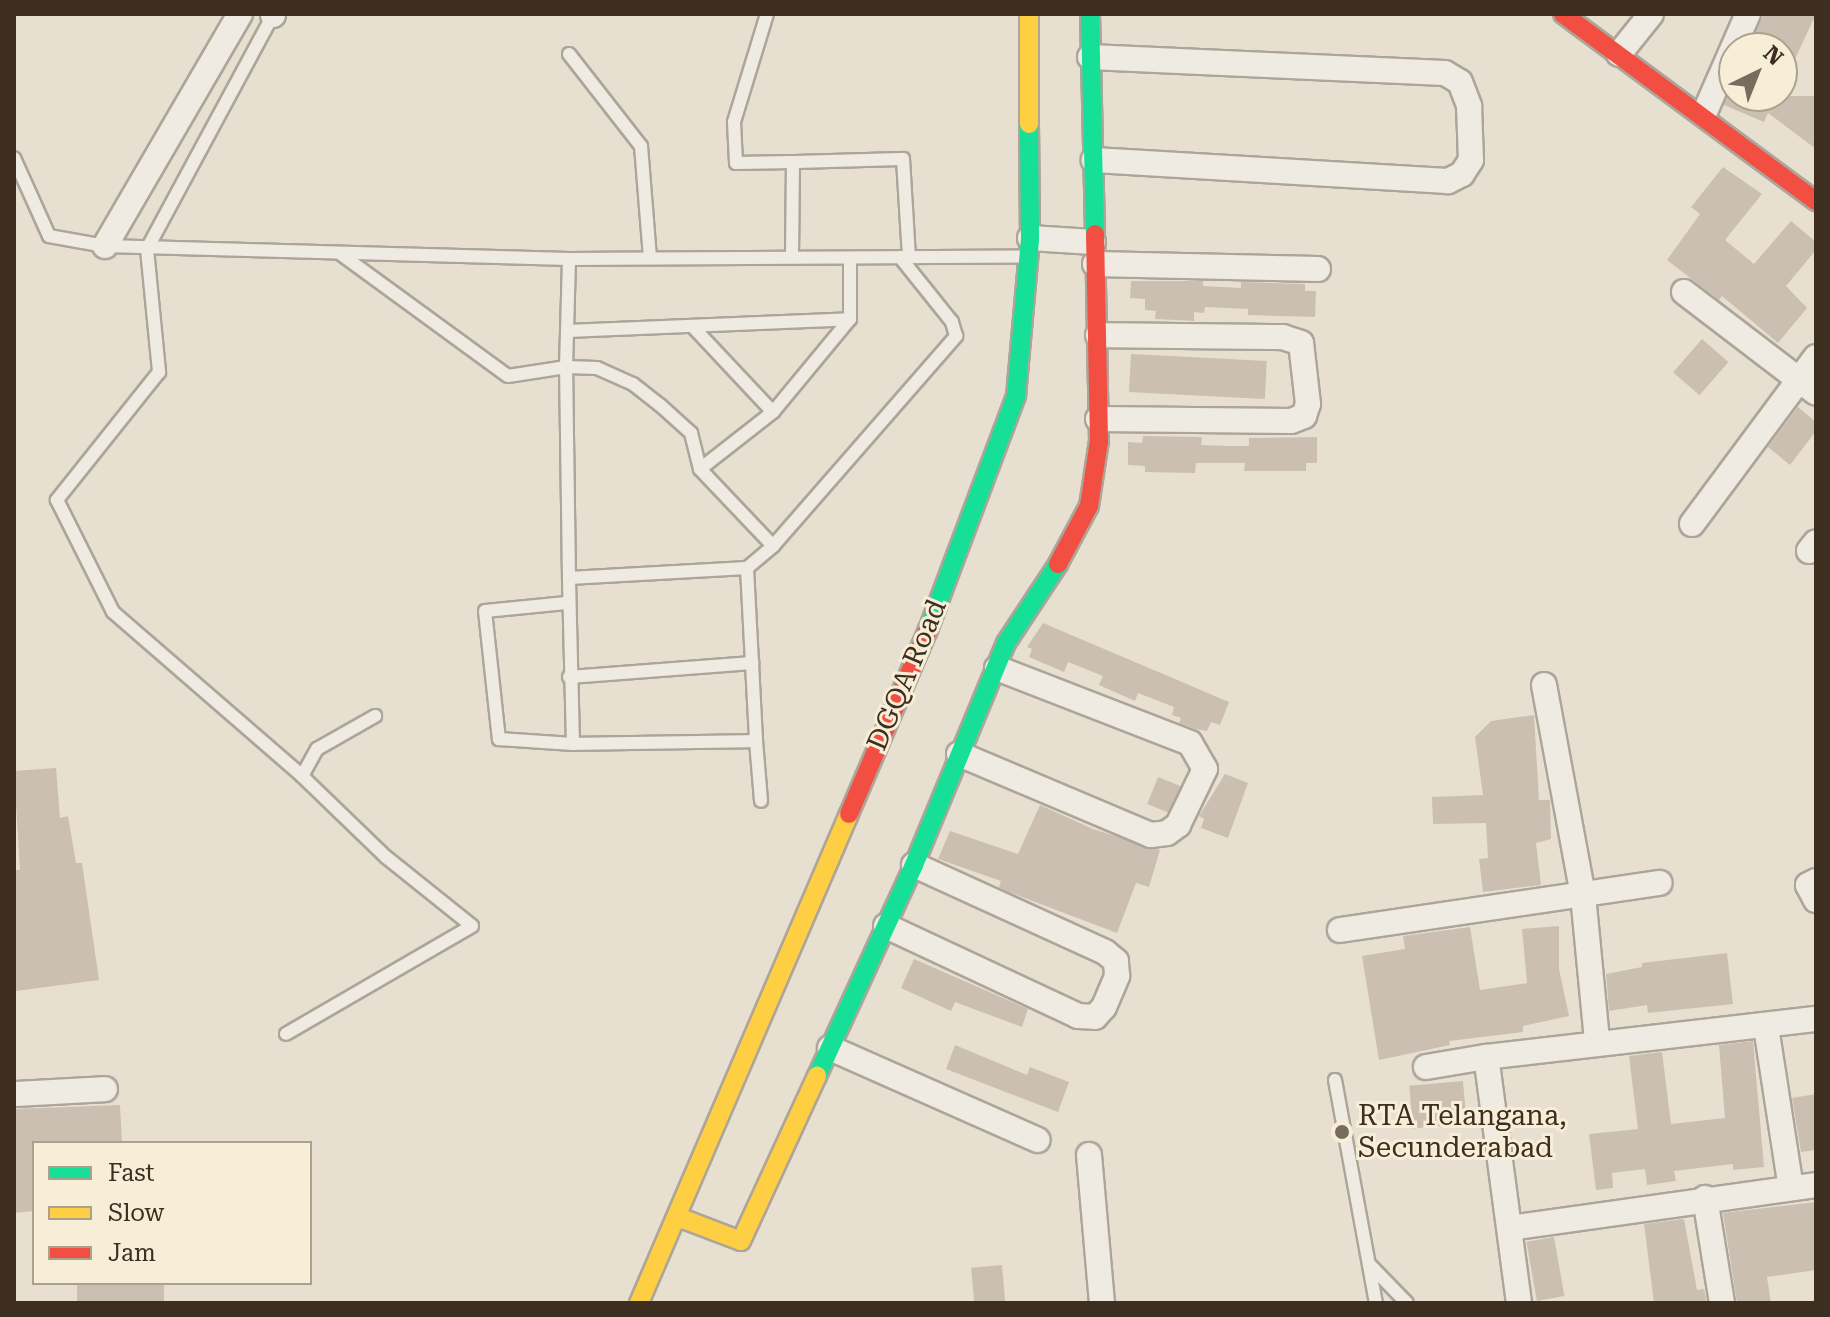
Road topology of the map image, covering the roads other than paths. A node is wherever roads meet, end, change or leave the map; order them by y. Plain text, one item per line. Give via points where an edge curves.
1 (240, 14) edge
2 (273, 14) edge
3 (767, 14) edge
4 (1029, 14) edge
5 (1090, 14) edge
6 (1563, 14) edge
7 (1651, 14) edge
8 (1748, 14) edge
9 (569, 54) dead end
10 (1619, 54) junction
11 (1090, 57) junction
12 (1704, 114) junction
13 (14, 158) edge
14 (1094, 160) junction
15 (793, 162) junction
16 (1813, 192) edge
17 (105, 246) junction
18 (1029, 248) junction
19 (147, 249) junction
20 (1094, 253) junction
21 (342, 255) junction
22 (792, 257) junction
23 (904, 257) junction
24 (650, 258) junction
25 (850, 258) junction
26 (569, 259) junction
27 (1318, 269) dead end
28 (1684, 292) dead end
29 (850, 319) junction
30 (694, 328) junction
31 (567, 331) junction
32 (1098, 335) junction
33 (1816, 357) edge
34 (566, 367) junction
35 (1808, 386) edge
36 (773, 412) junction
37 (1098, 419) junction
38 (700, 469) junction
39 (1692, 524) dead end
40 (773, 546) junction
41 (747, 568) junction
42 (569, 578) junction
43 (566, 603) junction
44 (752, 663) junction
45 (997, 668) junction
46 (569, 677) junction
47 (1544, 685) dead end
48 (375, 716) dead end
49 (756, 741) junction
50 (573, 744) junction
51 (959, 754) junction
52 (302, 776) junction
53 (761, 801) dead end
54 (914, 865) junction
55 (1816, 881) edge
56 (1660, 883) dead end
57 (1583, 895) junction
58 (1816, 900) edge
59 (886, 926) junction
60 (1340, 930) dead end
61 (1816, 1019) edge
62 (1766, 1027) junction
63 (286, 1034) dead end
64 (1597, 1041) junction
65 (830, 1048) junction
66 (1486, 1057) junction
67 (1426, 1067) dead end
68 (1335, 1080) dead end
69 (105, 1089) dead end
70 (14, 1094) edge
71 (1038, 1140) dead end
72 (1089, 1155) dead end
73 (1816, 1185) edge
74 (1791, 1188) junction
75 (1705, 1198) junction
76 (678, 1217) junction
77 (1510, 1228) junction
78 (1369, 1264) junction
79 (639, 1303) edge
80 (1102, 1303) edge
81 (1376, 1303) edge
82 (1407, 1303) edge
83 (1519, 1303) edge
84 (1722, 1303) edge

1 - 17 street
2 - 19 lane
3 - 15 lane via 734,122 736,163
4 - 18 main road, DGQA Road
5 - 11 main road
6 - 10 main road
7 - 10 street
8 - 12 street
9 - 24 lane via 641,146
10 - 12 main road
11 - 14 main road
11 - 14 street via 1445,73 1460,82 1469,106 1471,160 1462,174 1448,181
12 - 16 main road
13 - 17 lane via 49,236
14 - 20 main road
15 - 22 lane
15 - 23 lane via 903,159
17 - 19 lane
18 - 20 street
18 - 23 lane
18 - 76 main road, DGQA Road via 1016,396 932,620
19 - 21 lane
19 - 52 lane via 159,372 57,500 113,612
20 - 27 street
20 - 32 main road
21 - 26 lane
21 - 34 lane via 508,376
22 - 24 lane
22 - 25 lane
23 - 25 lane
23 - 40 lane via 952,322 956,336
24 - 26 lane
25 - 29 lane
26 - 31 lane
28 - 35 street
29 - 30 lane
29 - 36 lane
30 - 31 lane
30 - 36 lane
31 - 34 lane
32 - 37 main road
32 - 37 street via 1283,337 1301,343 1308,404 1304,416 1291,421
33 - 35 street
34 - 38 lane via 597,368 633,384 691,433
34 - 42 lane
35 - 39 street
36 - 38 lane
37 - 45 main road via 1093,491 1078,533 1017,623
38 - 40 lane
40 - 41 lane
41 - 42 lane
41 - 44 lane
42 - 43 lane
43 - 46 lane
43 - 50 lane via 485,611 499,739
44 - 46 lane
44 - 49 lane
45 - 51 main road
45 - 51 street via 1190,743 1205,769 1178,825 1151,835
46 - 50 lane
47 - 57 street
48 - 52 lane via 317,749
49 - 50 lane
49 - 53 lane
51 - 54 main road
52 - 63 lane via 386,857 472,926
54 - 59 main road
54 - 59 street via 1105,952 1116,961 1117,976 1104,1007 1095,1017 1078,1016
55 - 58 street via 1808,885
56 - 57 street
57 - 60 street
57 - 64 street
59 - 65 main road
61 - 62 street
62 - 64 street
62 - 74 street
64 - 66 street
65 - 71 street
65 - 76 main road via 741,1241
66 - 67 street
66 - 77 street
68 - 78 lane
69 - 70 street
72 - 80 street
73 - 74 street
74 - 75 street
75 - 77 street
75 - 84 street
76 - 79 main road, DGQA Road
77 - 83 street
78 - 81 lane
78 - 82 lane

